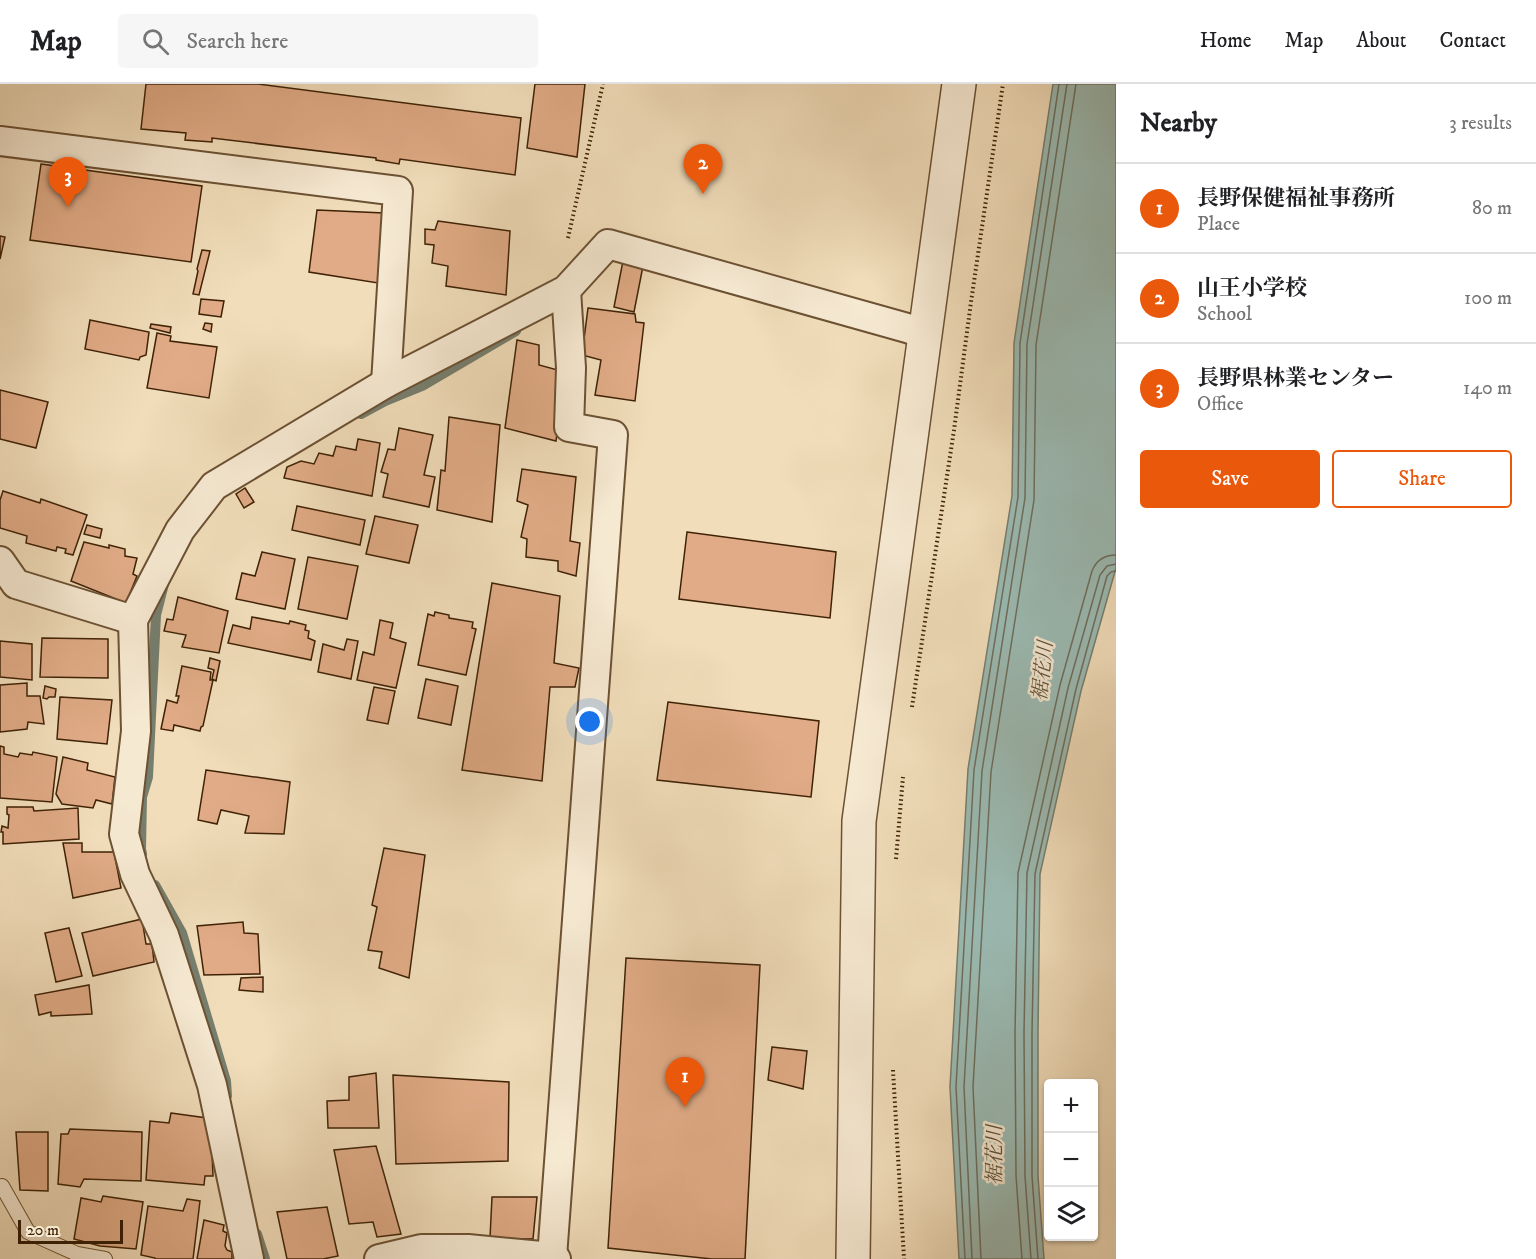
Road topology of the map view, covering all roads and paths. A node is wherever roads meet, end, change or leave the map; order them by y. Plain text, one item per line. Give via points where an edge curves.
1 (603, 84) edge
2 (959, 84) edge
3 (1003, 84) edge
4 (0, 141) edge
5 (566, 290) junction
6 (925, 334) junction
7 (386, 382) junction
8 (0, 561) edge
9 (133, 620) junction
10 (911, 714) dead end
11 (903, 773) dead end
12 (895, 868) dead end
13 (893, 1070) dead end
14 (2, 1186) dead end
15 (554, 1258) edge
16 (105, 1259) edge
17 (249, 1259) edge
18 (379, 1259) edge
19 (853, 1259) edge
20 (904, 1259) edge

1 - 5 path via 563,261
2 - 6 street
3 - 10 path
4 - 7 street via 398,191
5 - 6 street via 608,244
5 - 7 street
5 - 15 street via 571,368 569,427 613,435
6 - 19 street via 859,821
7 - 9 street via 214,486 180,530
8 - 9 street via 16,584
9 - 17 street via 136,731 124,834 135,874 164,934 212,1086
11 - 12 path
13 - 20 path
14 - 16 lane via 28,1233 77,1254
15 - 18 street via 421,1249

